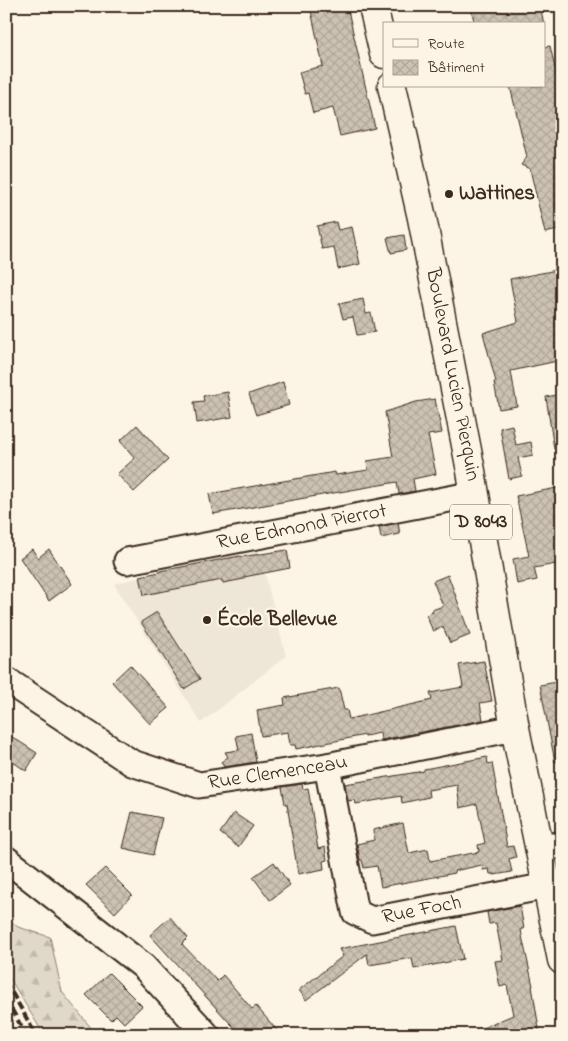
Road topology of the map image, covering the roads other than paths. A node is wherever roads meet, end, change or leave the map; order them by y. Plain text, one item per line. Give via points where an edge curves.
1 (373, 6) edge
2 (383, 50) edge
3 (392, 88) edge
4 (475, 494) junction
5 (127, 561) dead end
6 (6, 680) edge
7 (515, 728) junction
8 (327, 766) junction
9 (551, 847) edge
10 (6, 859) edge
11 (554, 884) edge
12 (562, 960) edge
13 (206, 1035) edge

1 - 2 main road
3 - 4 main road, Boulevard Lucien Pierquin / D 8043 via 422,218
4 - 5 street, Rue Edmond Pierrot
4 - 7 main road, Boulevard Lucien Pierquin / D 8043
6 - 8 street, Rue Clemenceau via 132,763 199,785
7 - 8 street, Rue Clemenceau
7 - 9 main road, Boulevard Lucien Pierquin / D 8043
8 - 11 street, Rue Foch via 355,912 372,920
9 - 11 main road, Boulevard Lucien Pierquin / D 8043
10 - 13 street via 143,966
11 - 12 main road, Boulevard Lucien Pierquin / D 8043

